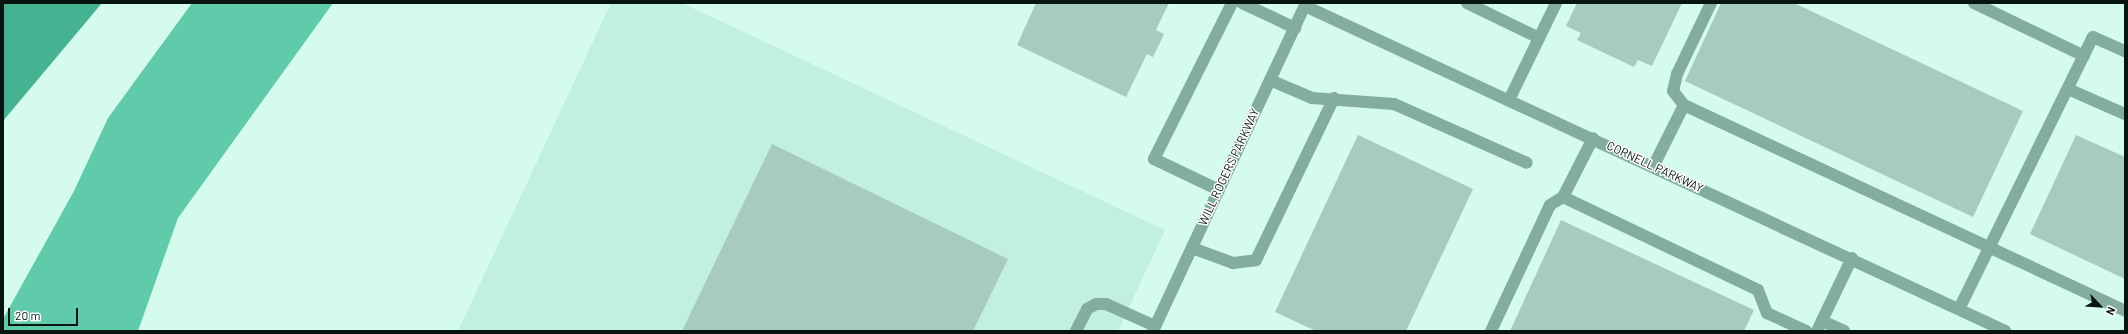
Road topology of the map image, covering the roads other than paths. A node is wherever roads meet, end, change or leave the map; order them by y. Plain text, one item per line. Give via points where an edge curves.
1 (1232, 3) edge
2 (1242, 3) edge
3 (1467, 3) edge
4 (1556, 3) edge
5 (1711, 3) edge
6 (1974, 3) edge
7 (1305, 4) edge
8 (1295, 28) junction
9 (1539, 38) junction
10 (2125, 51) edge
11 (2084, 56) junction
12 (1270, 80) junction
13 (2068, 89) junction
14 (1334, 98) junction
15 (1509, 100) junction
16 (1684, 105) junction
17 (2125, 114) edge
18 (1593, 138) junction
19 (1527, 163) dead end
20 (1653, 167) junction
21 (1219, 190) junction
22 (1563, 198) junction
23 (1192, 248) junction
24 (1989, 248) junction
25 (1852, 258) junction
26 (1959, 309) junction
27 (2125, 311) edge
28 (1820, 326) edge
29 (1154, 329) edge
30 (1076, 331) edge
31 (1491, 331) edge
32 (1806, 331) edge
33 (1844, 331) edge
34 (2004, 331) edge

1 - 21 street via 1154,159
2 - 8 street
3 - 9 street
4 - 9 street
5 - 16 street via 1677,74 1673,91
6 - 11 street
7 - 8 street, WILL ROGERS PARKWAY
7 - 15 street, CORNELL PARKWAY
8 - 12 street, WILL ROGERS PARKWAY
9 - 15 street
10 - 11 street via 2093,38
11 - 13 street
12 - 14 street via 1312,98
12 - 21 street, WILL ROGERS PARKWAY
13 - 17 street
13 - 24 street
14 - 19 street via 1394,104
14 - 23 street via 1256,260 1233,263
15 - 18 street, CORNELL PARKWAY
16 - 20 street
16 - 24 street
18 - 20 street, CORNELL PARKWAY
18 - 22 street
20 - 25 street, CORNELL PARKWAY
21 - 23 street, WILL ROGERS PARKWAY
22 - 31 street via 1550,205
22 - 32 street via 1758,290 1767,313
23 - 29 street, WILL ROGERS PARKWAY
24 - 26 street
24 - 27 street
25 - 26 street, CORNELL PARKWAY
25 - 28 street
26 - 34 street, CORNELL PARKWAY
28 - 33 street
29 - 30 street via 1106,304 1096,304 1086,309

